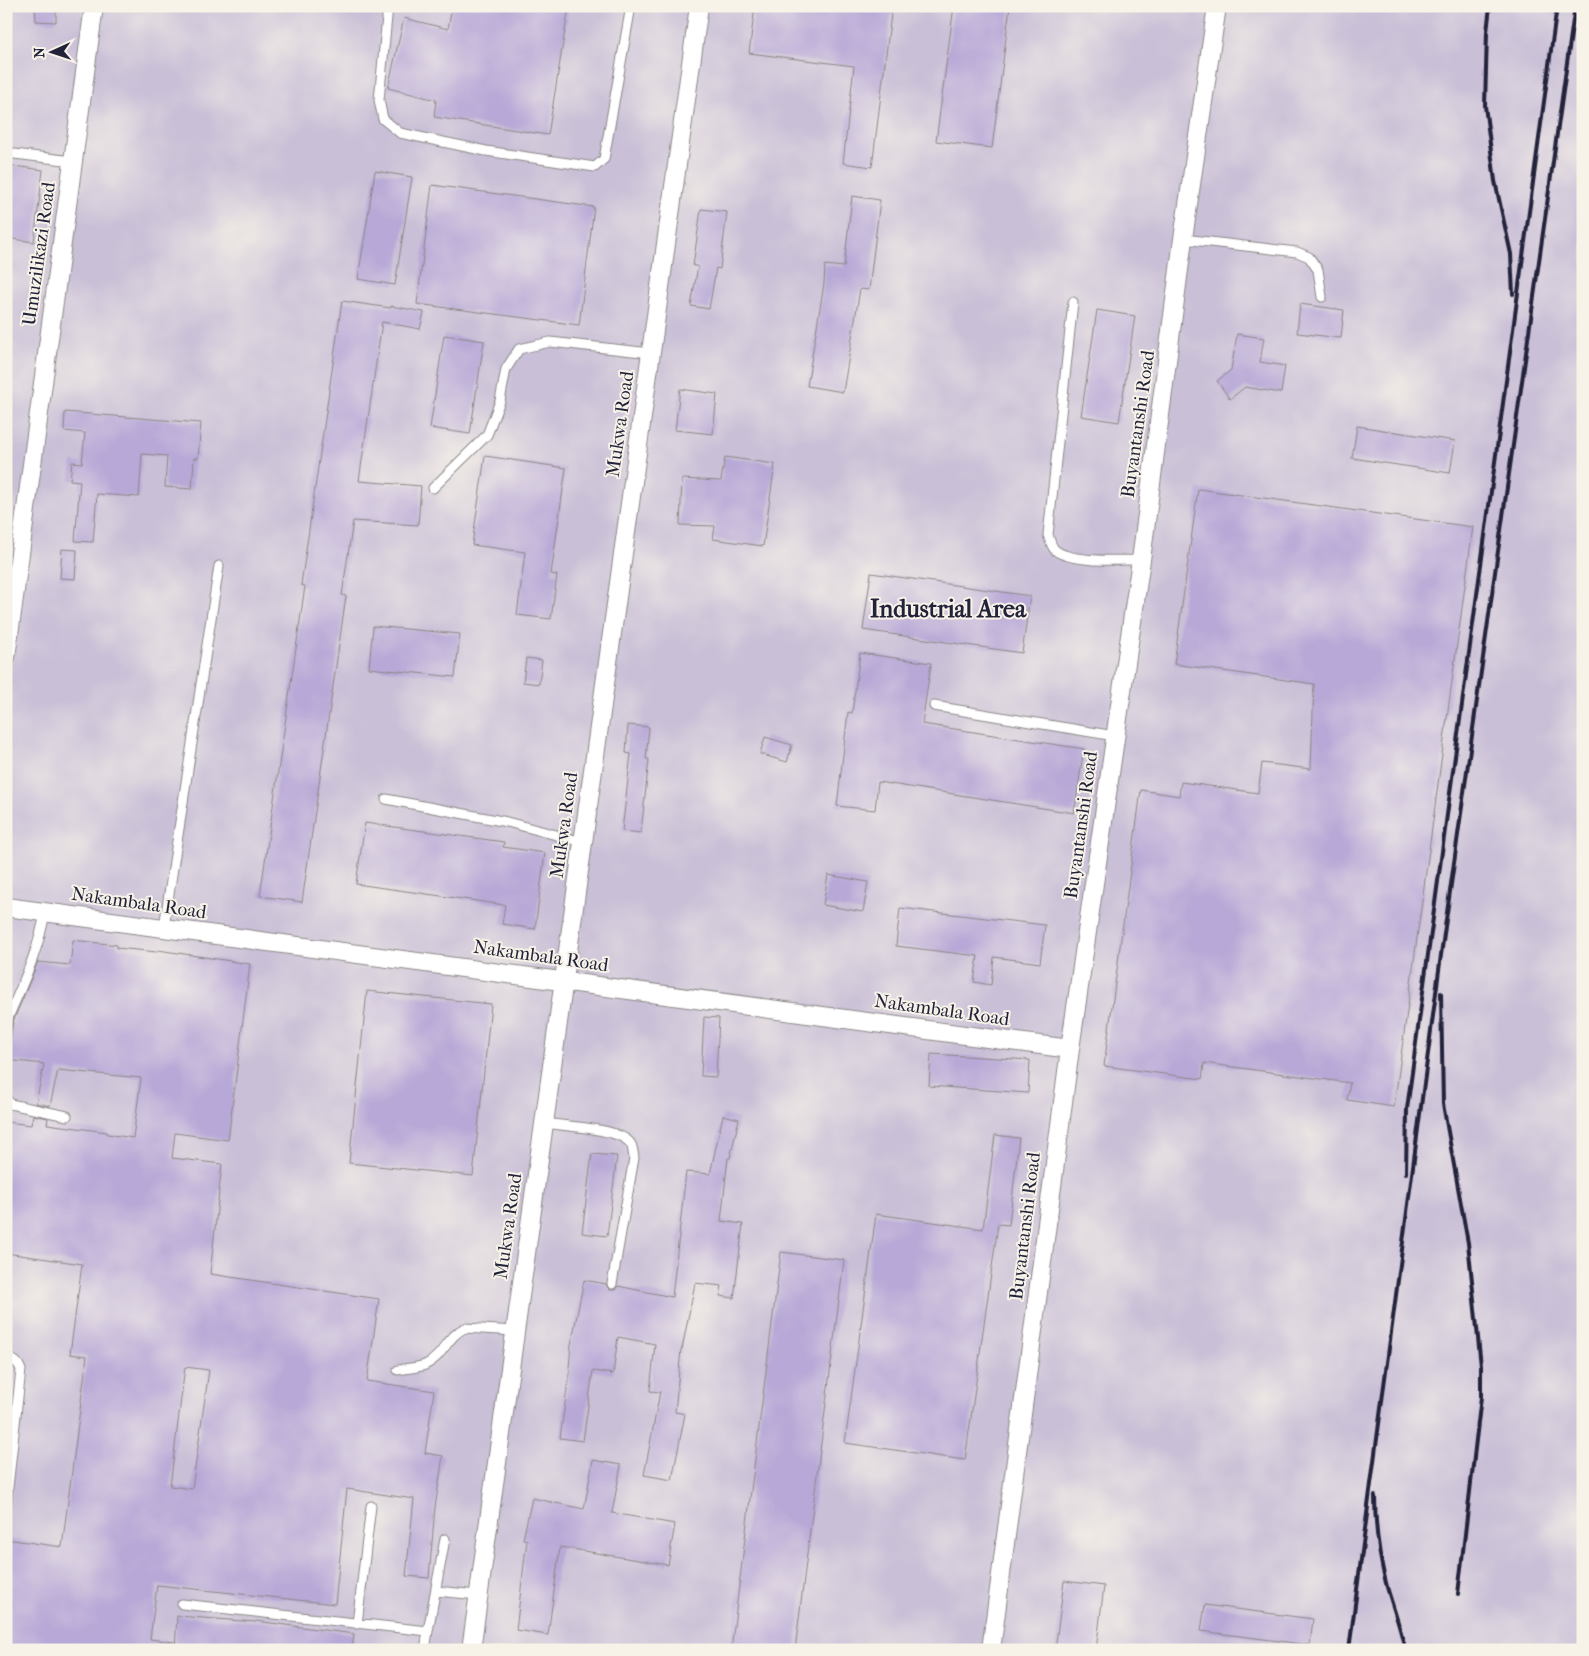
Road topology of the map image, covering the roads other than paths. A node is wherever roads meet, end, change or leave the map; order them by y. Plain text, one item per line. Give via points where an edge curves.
1 (94, 6) edge
2 (388, 6) edge
3 (631, 6) edge
4 (699, 6) edge
5 (1217, 6) edge
6 (6, 153) edge
7 (73, 161) junction
8 (1184, 239) junction
9 (1322, 297) dead end
10 (1073, 302) dead end
11 (651, 353) junction
12 (433, 488) dead end
13 (1141, 560) junction
14 (219, 566) dead end
15 (6, 657) edge
16 (934, 706) dead end
17 (1115, 736) junction
18 (386, 799) dead end
19 (583, 842) junction
20 (6, 906) edge
21 (44, 912) junction
22 (164, 928) junction
23 (564, 981) junction
24 (6, 1026) edge
25 (1070, 1049) junction
26 (6, 1098) edge
27 (67, 1116) dead end
28 (544, 1123) junction
29 (612, 1284) dead end
30 (515, 1331) junction
31 (6, 1358) edge
32 (398, 1370) dead end
33 (6, 1505) edge
34 (372, 1506) dead end
35 (445, 1539) dead end
36 (436, 1591) junction
37 (478, 1595) junction
38 (182, 1604) dead end
39 (358, 1624) junction
40 (428, 1631) junction
41 (425, 1650) edge
42 (471, 1650) edge
43 (991, 1650) edge

1 - 7 street, Umuzilikazi Road
2 - 3 lane via 379,100 383,119 400,133 486,151 594,167 604,159
4 - 11 street, Mukwa Road
5 - 8 street, Buyantanshi Road
6 - 7 lane
7 - 15 street, Umuzilikazi Road
8 - 9 lane via 1297,252 1309,257 1318,270
8 - 13 street, Buyantanshi Road
10 - 13 lane via 1048,536 1053,548 1064,556
11 - 12 lane via 550,342 519,349 506,369 500,401 487,435
11 - 19 street, Mukwa Road
13 - 17 street, Buyantanshi Road
14 - 22 lane
16 - 17 lane
17 - 25 street, Buyantanshi Road
18 - 19 lane via 507,822
19 - 23 street, Mukwa Road
20 - 21 street, Nakambala Road
21 - 22 street, Nakambala Road
21 - 24 lane via 41,933
22 - 23 street, Nakambala Road
23 - 25 street, Nakambala Road
23 - 28 street, Mukwa Road
25 - 43 street, Buyantanshi Road
26 - 27 lane via 10,1104
28 - 29 lane via 599,1130 620,1135 631,1143 634,1158
28 - 30 street, Mukwa Road
30 - 32 lane via 459,1330 425,1365
30 - 37 street, Mukwa Road
31 - 33 lane via 19,1364 21,1370
34 - 39 lane
35 - 36 lane
36 - 37 lane
36 - 40 lane
37 - 42 street, Mukwa Road
38 - 39 lane
39 - 40 lane
40 - 41 lane

